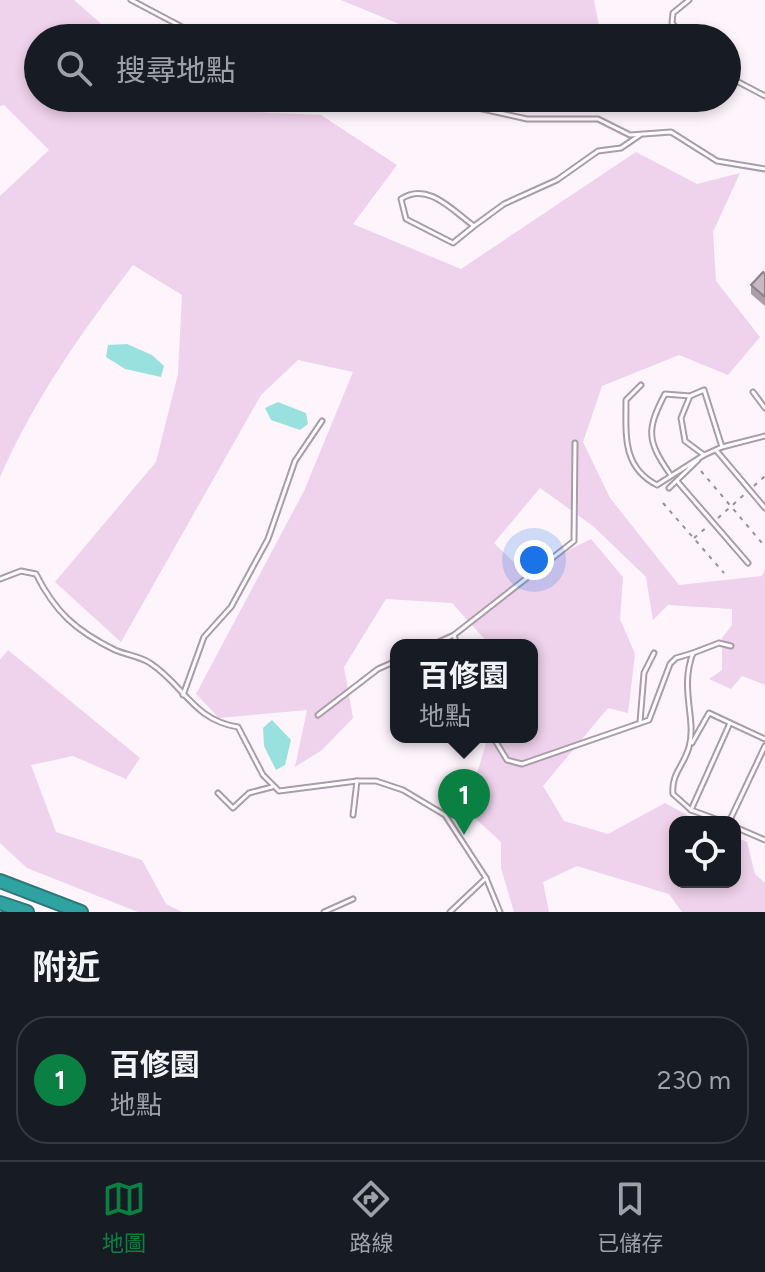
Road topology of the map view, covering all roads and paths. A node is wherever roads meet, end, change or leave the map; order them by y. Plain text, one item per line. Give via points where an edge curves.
1 (131, 0) edge
2 (689, 0) edge
3 (176, 24) edge
4 (673, 24) edge
5 (741, 83) edge
6 (765, 96) edge
7 (496, 112) edge
8 (640, 135) junction
9 (765, 169) edge
10 (474, 226) junction
11 (641, 385) dead end
12 (753, 392) dead end
13 (690, 396) junction
14 (765, 408) edge
15 (322, 421) dead end
16 (765, 436) edge
17 (575, 443) dead end
18 (722, 447) junction
19 (716, 449) junction
20 (704, 455) junction
21 (701, 471) dead end
22 (671, 475) junction
23 (765, 476) edge
24 (677, 481) junction
25 (669, 488) dead end
26 (750, 490) junction
27 (663, 503) dead end
28 (731, 506) junction
29 (765, 508) edge
30 (713, 522) junction
31 (694, 538) junction
32 (762, 543) dead end
33 (748, 563) dead end
34 (724, 573) dead end
35 (0, 579) edge
36 (454, 635) junction
37 (445, 639) edge
38 (455, 639) edge
39 (731, 646) dead end
40 (654, 653) dead end
41 (693, 653) junction
42 (390, 664) edge
43 (183, 695) junction
44 (318, 715) dead end
45 (640, 722) junction
46 (730, 723) junction
47 (765, 739) edge
48 (497, 743) edge
49 (690, 746) junction
50 (765, 746) edge
51 (357, 781) junction
52 (272, 787) junction
53 (218, 793) dead end
54 (691, 810) junction
55 (353, 815) dead end
56 (708, 816) edge
57 (729, 816) edge
58 (741, 830) edge
59 (765, 840) edge
60 (486, 878) junction
61 (0, 881) edge
62 (353, 899) dead end
63 (0, 903) edge
64 (27, 912) edge
65 (81, 912) edge
66 (324, 912) edge
67 (450, 912) edge
68 (500, 912) edge

1 - 3 lane
2 - 4 lane via 673,13
5 - 6 lane
7 - 8 lane via 527,119 598,119
8 - 9 lane via 671,132 717,161
8 - 10 lane via 621,148 598,151
10 - 10 lane via 428,193 412,192 401,199 406,219 453,243
11 - 22 lane via 626,400 631,463 640,476 657,485
12 - 14 lane
13 - 18 lane via 704,390
13 - 20 lane via 681,418 685,441
13 - 22 lane via 665,394 654,415 650,439
15 - 43 lane via 295,461 268,539 231,607 204,637
16 - 18 lane
17 - 36 lane via 574,541
18 - 19 lane
19 - 20 lane
19 - 26 lane
20 - 22 lane
20 - 24 lane
21 - 28 path
23 - 26 path
24 - 25 lane
24 - 30 lane
26 - 28 path
26 - 29 lane
27 - 31 path
28 - 30 path
28 - 32 path
30 - 31 path
30 - 33 lane
31 - 34 path
35 - 43 lane via 21,571 36,574 52,606 115,650 150,662
36 - 37 lane
36 - 38 lane
39 - 41 lane via 719,643
40 - 45 lane via 644,673
41 - 45 lane via 670,664 649,720
41 - 49 lane via 686,671
42 - 44 lane
43 - 52 lane via 217,724 243,732
45 - 48 lane via 522,764 507,760
46 - 47 lane
46 - 49 lane via 709,713
46 - 54 lane
49 - 54 lane via 672,780 673,794
50 - 57 lane
51 - 52 lane via 279,791
51 - 55 lane
51 - 60 lane via 403,790 445,815
52 - 53 lane via 249,793 233,808
54 - 56 lane
58 - 59 lane
60 - 67 lane
60 - 68 lane
61 - 65 highway
62 - 66 lane
63 - 64 highway

